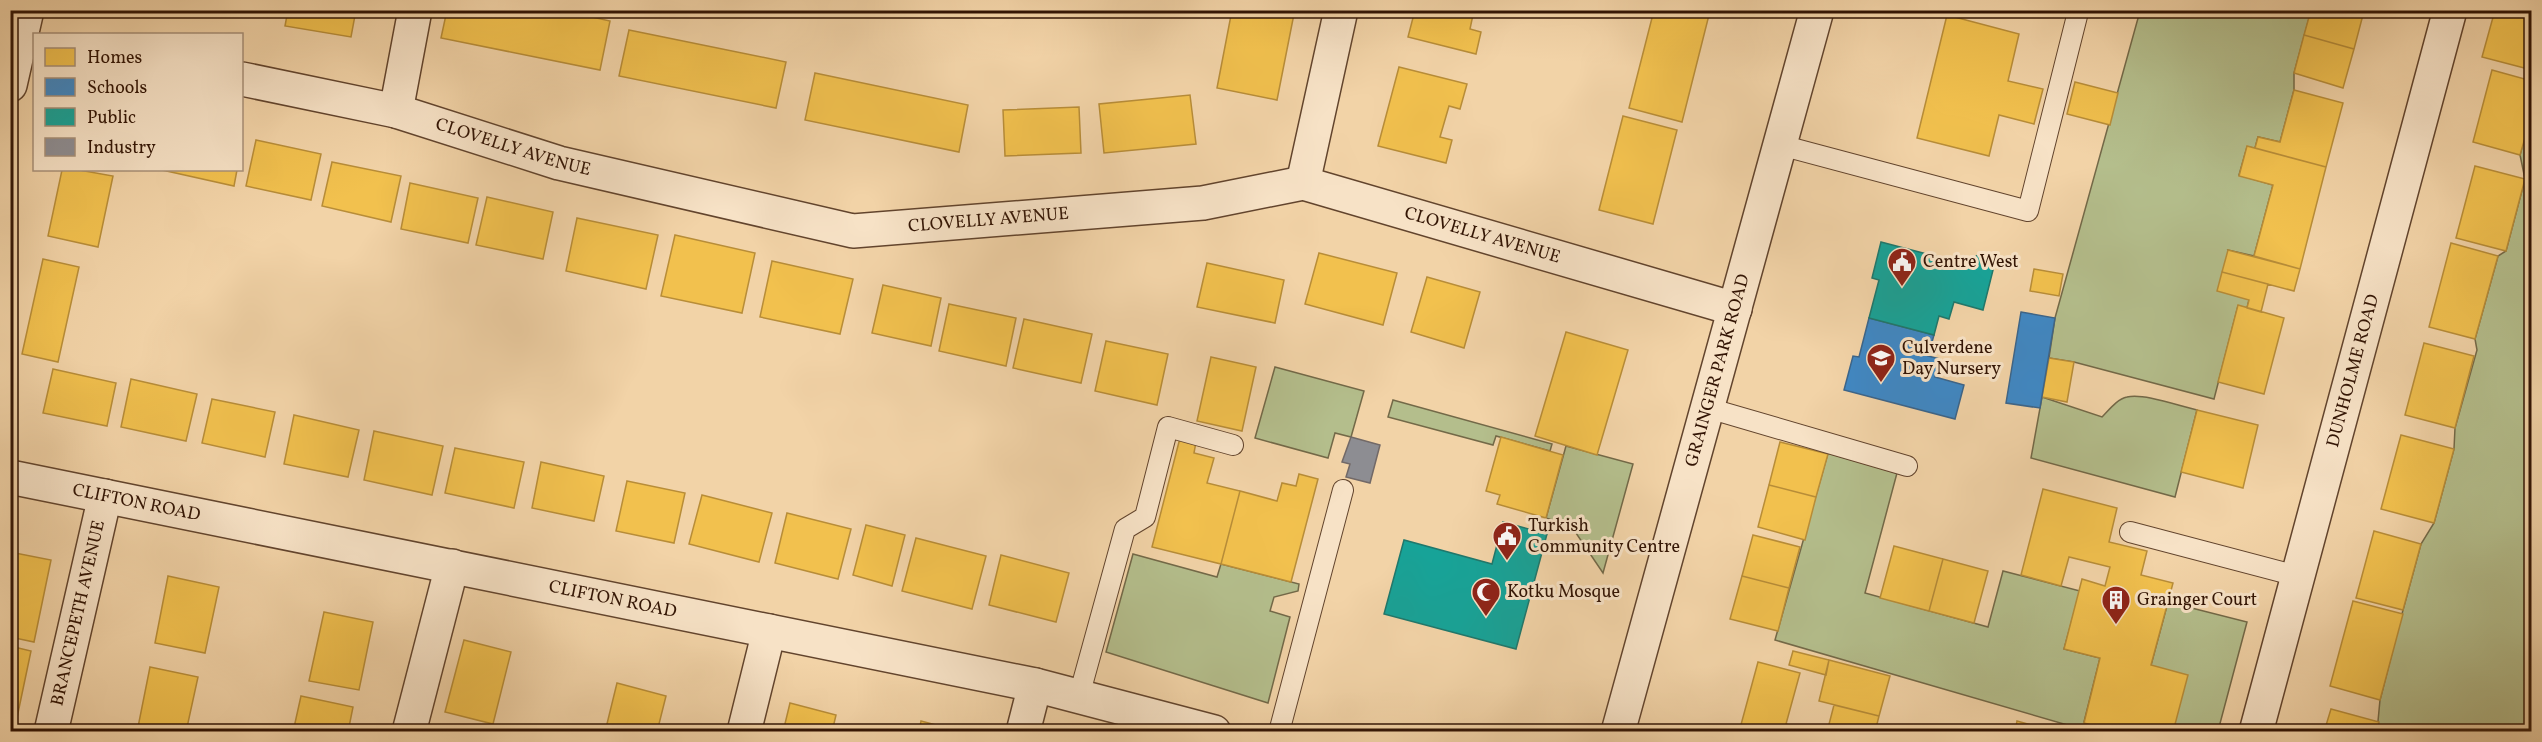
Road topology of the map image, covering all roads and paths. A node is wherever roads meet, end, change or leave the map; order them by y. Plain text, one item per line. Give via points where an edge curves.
1 (415, 10) edge
2 (1341, 10) edge
3 (1817, 10) edge
4 (2074, 10) edge
5 (2450, 10) edge
6 (28, 26) edge
7 (243, 79) edge
8 (10, 85) edge
9 (396, 111) junction
10 (1780, 145) junction
11 (1302, 183) junction
12 (1735, 309) junction
13 (1708, 408) junction
14 (1233, 445) dead end
15 (1907, 466) dead end
16 (10, 477) edge
17 (1343, 490) dead end
18 (105, 496) junction
19 (2130, 532) dead end
20 (452, 566) junction
21 (2297, 576) junction
22 (769, 631) junction
23 (1035, 685) junction
24 (1079, 696) junction
25 (51, 732) edge
26 (409, 732) edge
27 (744, 732) edge
28 (1023, 732) edge
29 (1214, 732) edge
30 (1279, 732) edge
31 (1618, 732) edge
32 (2256, 732) edge

1 - 9 street
2 - 11 street
3 - 10 street, GRAINGER PARK ROAD
4 - 10 lane via 2078,12 2028,211
5 - 21 street, DUNHOLME ROAD
6 - 8 street
7 - 9 street, CLOVELLY AVENUE
9 - 11 street, CLOVELLY AVENUE via 559,163 853,231 1203,203
10 - 12 street, GRAINGER PARK ROAD
11 - 12 street, CLOVELLY AVENUE
12 - 13 street, GRAINGER PARK ROAD
13 - 15 lane
13 - 31 street, GRAINGER PARK ROAD
14 - 24 lane via 1168,427 1145,517 1125,529
16 - 18 street, CLIFTON ROAD
17 - 30 lane
18 - 20 street, CLIFTON ROAD
18 - 25 street, BRANCEPETH AVENUE
19 - 21 lane
20 - 22 street, CLIFTON ROAD
20 - 26 street
21 - 32 street, DUNHOLME ROAD
22 - 23 street, CLIFTON ROAD
22 - 27 street
23 - 24 street, CLIFTON ROAD
23 - 28 street
24 - 29 street, CLIFTON ROAD

